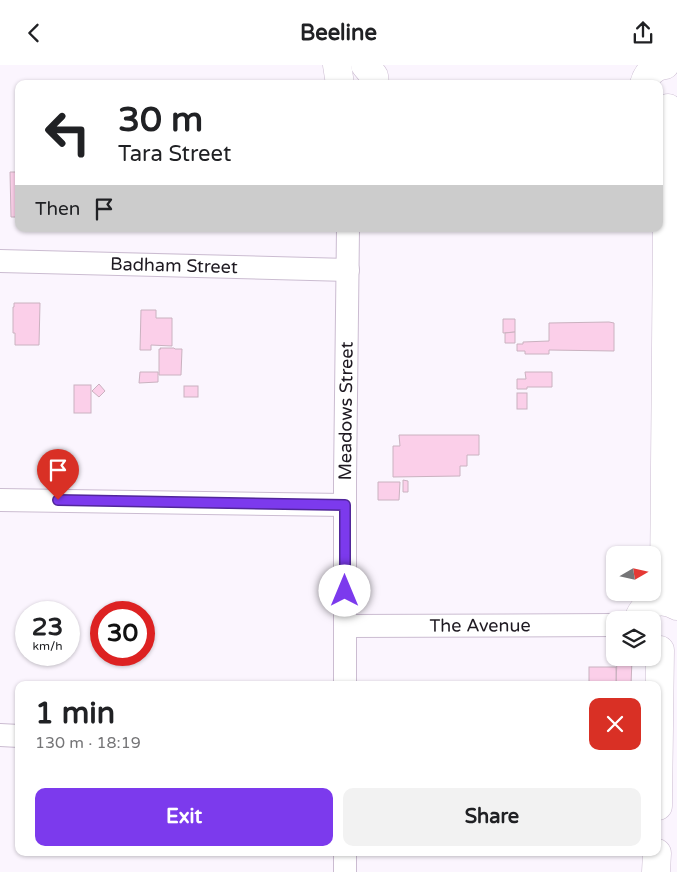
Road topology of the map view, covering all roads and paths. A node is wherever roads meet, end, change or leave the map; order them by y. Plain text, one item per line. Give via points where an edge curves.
1 (338, 65) edge
2 (365, 65) edge
3 (667, 65) edge
4 (677, 68) edge
5 (340, 80) edge
6 (374, 80) edge
7 (646, 80) edge
8 (668, 106) edge
9 (348, 232) edge
10 (0, 261) edge
11 (348, 270) junction
12 (0, 499) edge
13 (345, 505) junction
14 (670, 604) edge
15 (642, 611) edge
16 (606, 625) edge
17 (345, 626) junction
18 (663, 647) edge
19 (345, 681) edge
20 (661, 711) edge
21 (0, 735) edge
22 (15, 736) edge
23 (345, 856) edge
24 (657, 856) edge
25 (345, 872) edge
26 (656, 872) edge

1 - 5 street
2 - 6 street
3 - 4 street
3 - 7 street via 651,70
8 - 14 street via 664,586
9 - 11 street, Meadows Street
10 - 11 street, Badham Street
11 - 13 street, Meadows Street
12 - 13 street
13 - 17 street, Meadows Street
14 - 15 street via 654,602
16 - 17 street, The Avenue
17 - 19 street, Meadows Street
18 - 20 street
21 - 22 street
23 - 25 street
24 - 26 street

